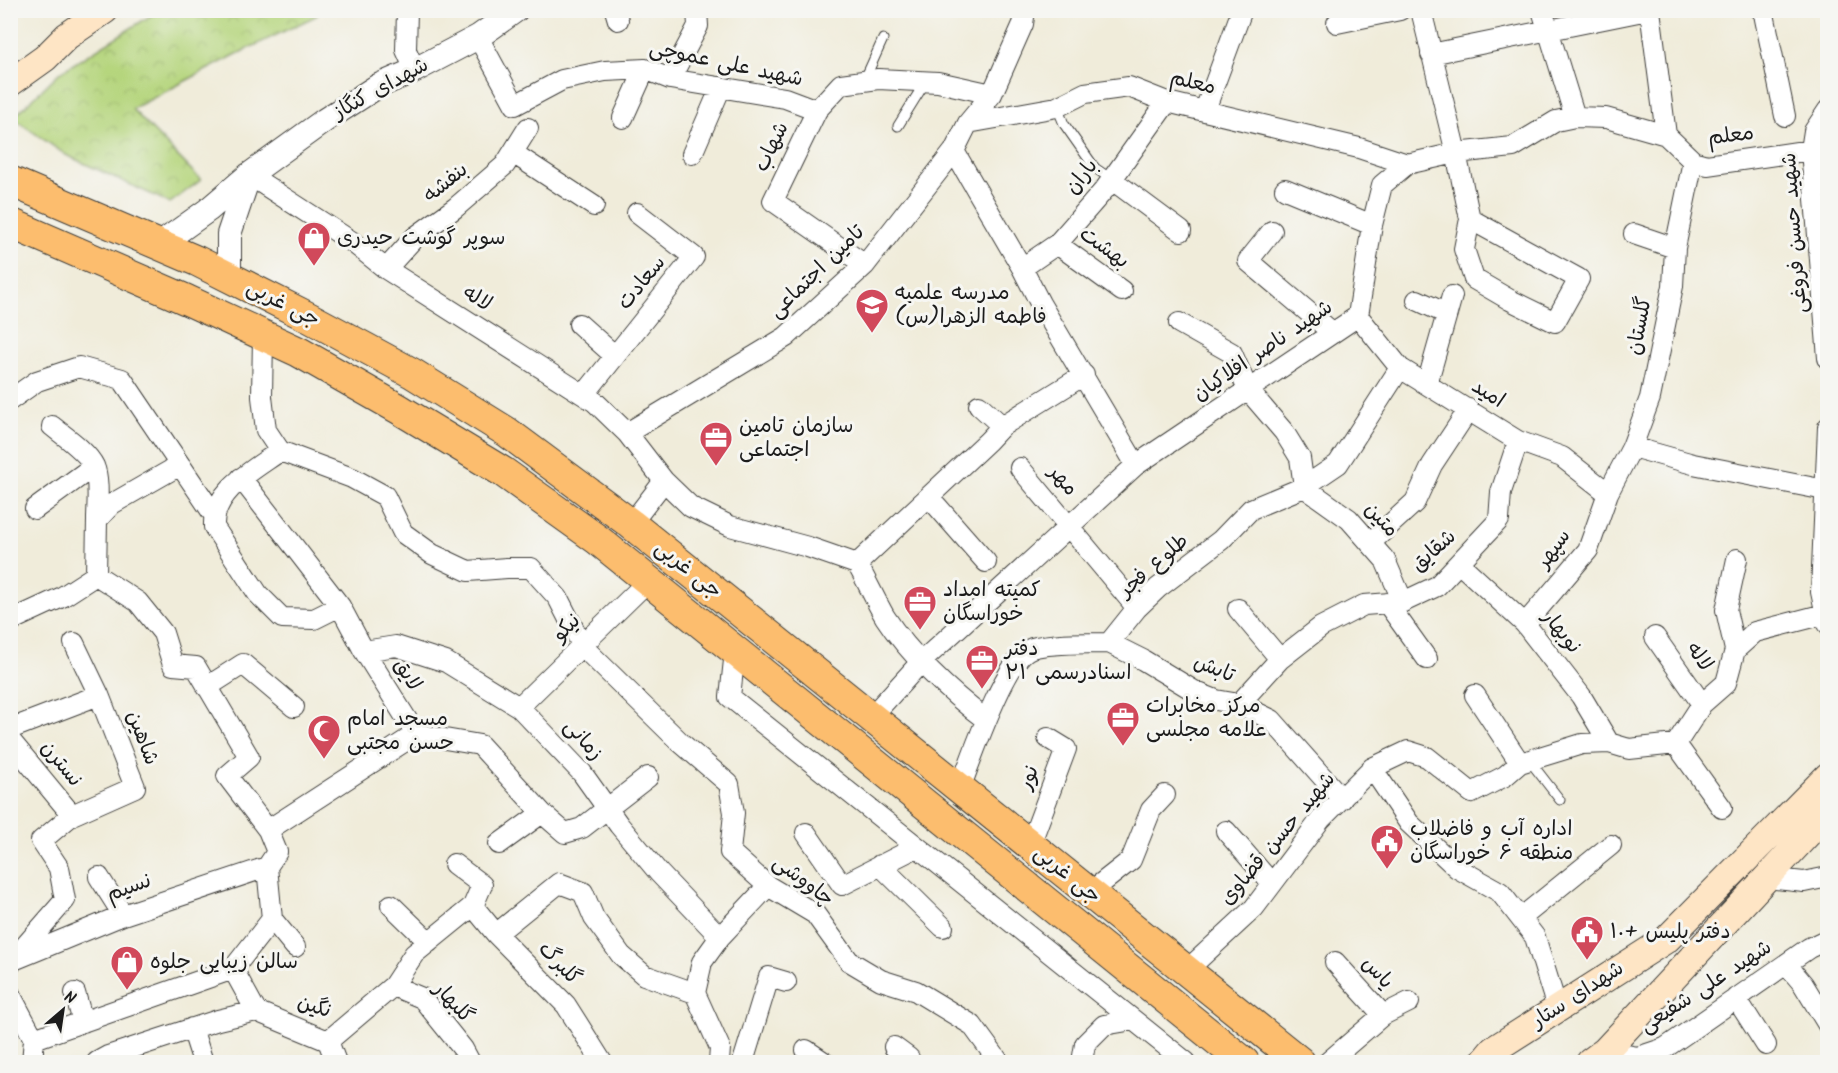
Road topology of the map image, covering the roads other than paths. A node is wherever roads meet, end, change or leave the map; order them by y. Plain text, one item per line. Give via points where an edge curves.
1 (407, 10) edge
2 (516, 10) edge
3 (697, 10) edge
4 (1025, 10) edge
5 (1242, 10) edge
6 (1400, 10) edge
7 (1421, 10) edge
8 (1542, 10) edge
9 (1761, 10) edge
10 (1643, 11) edge
11 (99, 15) edge
12 (1337, 23) dead end
13 (1547, 31) junction
14 (67, 36) junction
15 (478, 37) junction
16 (882, 39) dead end
17 (1431, 54) junction
18 (10, 62) edge
19 (645, 69) junction
20 (416, 70) junction
21 (670, 79) junction
22 (864, 81) junction
23 (926, 81) junction
24 (10, 83) edge
25 (721, 87) junction
26 (992, 94) junction
27 (1167, 102) junction
28 (1057, 107) junction
29 (817, 110) junction
30 (1205, 110) junction
31 (1827, 110) edge
32 (1785, 116) dead end
33 (1575, 117) junction
34 (623, 118) dead end
35 (968, 123) junction
36 (898, 126) dead end
37 (528, 128) dead end
38 (1665, 135) junction
39 (1811, 150) junction
40 (954, 151) junction
41 (513, 153) junction
42 (1456, 153) junction
43 (692, 154) dead end
44 (1693, 161) junction
45 (1407, 164) junction
46 (249, 175) junction
47 (1111, 178) junction
48 (12, 180) edge
49 (1285, 189) dead end
50 (594, 206) dead end
51 (637, 213) dead end
52 (1470, 219) junction
53 (10, 223) edge
54 (1372, 225) junction
55 (1181, 231) dead end
56 (1272, 231) dead end
57 (1634, 234) dead end
58 (159, 244) junction
59 (1057, 244) junction
60 (1675, 248) junction
61 (865, 265) junction
62 (1022, 268) junction
63 (386, 270) junction
64 (229, 277) junction
65 (1122, 291) dead end
66 (1417, 300) dead end
67 (1358, 316) junction
68 (1179, 322) dead end
69 (579, 324) dead end
70 (1333, 333) junction
71 (263, 335) junction
72 (615, 356) junction
73 (1827, 358) edge
74 (1400, 368) junction
75 (1084, 375) junction
76 (1427, 384) junction
77 (1248, 390) junction
78 (584, 395) junction
79 (10, 400) edge
80 (979, 405) dead end
81 (1469, 409) junction
82 (52, 426) dead end
83 (1002, 426) junction
84 (1827, 428) edge
85 (627, 433) junction
86 (1518, 441) junction
87 (1632, 447) junction
88 (280, 451) junction
89 (1827, 455) edge
90 (180, 465) junction
91 (1136, 465) junction
92 (94, 466) junction
93 (1020, 468) dead end
94 (241, 478) junction
95 (664, 481) junction
96 (1304, 487) junction
97 (1825, 490) junction
98 (1608, 493) junction
99 (929, 497) junction
100 (34, 509) dead end
101 (214, 515) junction
102 (97, 520) junction
103 (632, 524) junction
104 (1070, 526) junction
105 (1370, 543) junction
106 (1737, 559) dead end
107 (986, 562) dead end
108 (857, 564) junction
109 (1460, 564) junction
110 (96, 574) junction
111 (648, 580) junction
112 (1824, 592) edge
113 (1395, 603) junction
114 (339, 606) junction
115 (1137, 608) junction
116 (1238, 609) dead end
117 (1826, 619) edge
118 (10, 621) edge
119 (1525, 624) junction
120 (1655, 637) dead end
121 (74, 643) dead end
122 (1110, 644) junction
123 (583, 647) junction
124 (1735, 650) junction
125 (364, 651) junction
126 (735, 651) junction
127 (1280, 659) junction
128 (1427, 659) dead end
129 (921, 662) junction
130 (207, 687) junction
131 (99, 694) junction
132 (1475, 695) dead end
133 (1239, 704) junction
134 (1702, 704) junction
135 (294, 707) dead end
136 (519, 707) junction
137 (871, 717) junction
138 (986, 719) junction
139 (10, 729) edge
140 (416, 734) junction
141 (1048, 738) dead end
142 (10, 740) edge
143 (1609, 743) junction
144 (1676, 744) junction
145 (1525, 761) junction
146 (1372, 768) junction
147 (1827, 776) edge
148 (648, 777) dead end
149 (960, 789) junction
150 (1165, 795) dead end
151 (1342, 799) junction
152 (1560, 800) dead end
153 (1722, 808) dead end
154 (608, 809) junction
155 (1827, 812) edge
156 (542, 813) junction
157 (72, 815) junction
158 (268, 830) junction
159 (1226, 831) dead end
160 (806, 833) dead end
161 (499, 844) dead end
162 (1029, 845) junction
163 (1611, 845) dead end
164 (917, 847) junction
165 (272, 859) junction
166 (454, 864) dead end
167 (880, 865) junction
168 (99, 877) dead end
169 (1766, 878) junction
170 (1827, 878) edge
171 (1272, 884) junction
172 (768, 886) junction
173 (1089, 893) junction
174 (391, 904) dead end
175 (473, 906) junction
176 (123, 915) junction
177 (1521, 918) junction
178 (272, 920) junction
179 (943, 927) dead end
180 (496, 934) junction
181 (720, 937) junction
182 (1827, 939) edge
183 (429, 942) junction
184 (296, 947) dead end
185 (11, 962) edge
186 (1335, 962) dead end
187 (1786, 964) junction
188 (234, 969) junction
189 (1186, 971) junction
190 (786, 982) dead end
191 (393, 986) junction
192 (75, 993) dead end
193 (694, 993) junction
194 (10, 994) edge
195 (1736, 998) junction
196 (1409, 1002) dead end
197 (1557, 1008) junction
198 (255, 1011) junction
199 (1383, 1015) junction
200 (1133, 1020) junction
201 (83, 1022) junction
202 (1827, 1026) edge
203 (192, 1028) junction
204 (34, 1039) junction
205 (328, 1041) junction
206 (1766, 1045) dead end
207 (894, 1047) dead end
208 (806, 1050) dead end
209 (1083, 1053) edge
210 (1670, 1055) edge
211 (1608, 1057) edge
212 (1488, 1058) edge
213 (107, 1060) edge
214 (32, 1062) edge
215 (204, 1062) edge
216 (336, 1062) edge
217 (470, 1062) edge
218 (602, 1062) edge
219 (719, 1062) edge
220 (743, 1062) edge
221 (824, 1062) edge
222 (907, 1062) edge
223 (999, 1062) edge
224 (1093, 1062) edge
225 (1186, 1062) edge
226 (1244, 1062) edge
227 (1300, 1062) edge
228 (1328, 1062) edge

1 - 20 street via 406,50
2 - 15 street, شهدای کنگاز
3 - 21 street via 698,26
4 - 26 street, تامین اجتماعی via 1023,24
5 - 30 street
6 - 12 street
7 - 17 street
8 - 13 street
9 - 32 street
10 - 13 street
10 - 38 street
11 - 14 main road
13 - 17 street
13 - 33 street
14 - 18 main road via 38,44
14 - 24 main road
15 - 19 street, شهید علی عموچی via 515,105 562,80 605,71
15 - 20 street, شهدای کنگاز
16 - 22 lane
17 - 42 street
19 - 21 street, شهید علی عموچی
19 - 34 street
20 - 46 street, شهدای کنگاز via 378,86
21 - 25 street, شهید علی عموچی
22 - 23 street, شهید علی عموچی
22 - 29 street, شهید علی عموچی via 841,84
23 - 26 street, شهید علی عموچی
23 - 36 lane
25 - 29 street, شهید علی عموچی via 785,98
25 - 43 street
26 - 35 street, تامین اجتماعی
27 - 28 street, معلم via 1129,87 1085,93
27 - 30 street, معلم
27 - 47 street, باران
28 - 35 street, معلم
28 - 47 lane via 1064,124 1095,168
29 - 61 street, شهاب via 772,201
30 - 45 street, معلم via 1359,148
31 - 39 street, شهید حسن فروغی via 1814,131
33 - 38 street, شهید ناصر افلاکیان via 1606,118
33 - 42 street, شهید ناصر افلاکیان via 1556,121 1513,147
35 - 40 street, تامین اجتماعی
37 - 41 street, بنفشه
38 - 44 street, معلم
39 - 44 street, معلم via 1707,165
39 - 73 street, شهید حسن فروغی
40 - 61 street, تامین اجتماعی
40 - 62 street
41 - 50 street
41 - 63 street, بنفشه via 464,201 415,237
42 - 45 street, شهید ناصر افلاکیان
42 - 52 street
44 - 60 street, گلستان
45 - 54 street, شهید ناصر افلاکیان via 1382,185
46 - 58 street, شهدای کنگاز
46 - 63 street, لاله via 351,241
46 - 64 street via 229,234
47 - 55 street
47 - 59 street, باران
48 - 58 main road, جی غربی
49 - 54 street
51 - 72 street, سعادت via 694,257
52 - 52 street via 1464,249 1474,279 1555,322 1579,279
53 - 71 main road, جی غربی
54 - 67 street, شهید ناصر افلاکیان
56 - 70 street via 1248,261
57 - 60 street
58 - 64 main road, جی غربی
59 - 62 street, باران
59 - 65 street, بهشت
60 - 87 street, گلستان via 1673,286 1650,398
61 - 85 street, تامین اجتماعی via 786,337
62 - 75 street
63 - 78 street, لاله
64 - 103 main road, جی غربی via 412,373 507,432
66 - 76 street via 1449,305
67 - 70 street, شهید ناصر افلاکیان
67 - 74 street, امید
68 - 77 street via 1232,353
69 - 72 street
70 - 77 street, شهید ناصر افلاکیان
71 - 88 street via 266,430
71 - 111 main road, جی غربی via 399,409 503,472
72 - 78 street, سعادت
74 - 76 street, امید
74 - 96 street, طلوع فجر via 1338,464
75 - 83 street
75 - 91 street
76 - 81 street, امید
77 - 91 street, شهید ناصر افلاکیان
77 - 96 street via 1284,432 1300,458
78 - 85 street, لاله
79 - 90 street via 37,381 79,367 122,379
80 - 83 street
81 - 86 street, امید
81 - 105 street via 1432,465 1414,502
82 - 92 street
83 - 99 street
84 - 89 street
85 - 95 street, لاله
86 - 98 street, امید via 1562,458
86 - 109 street, شقایق via 1501,492 1499,520
87 - 97 street via 1693,464
87 - 98 street, گلستان
88 - 94 street
88 - 123 street via 352,478 385,496 403,533 432,554 468,572 531,568 558,598
89 - 97 street
90 - 101 street
90 - 102 street via 112,504
91 - 104 street, شهید ناصر افلاکیان
92 - 100 street
92 - 102 street
93 - 104 street, مهر
94 - 101 street via 219,503
94 - 114 street, لایق
95 - 103 street
95 - 108 street via 691,507 730,526
96 - 105 street, متین via 1349,519
96 - 115 street, طلوع فجر via 1251,509 1221,540
97 - 112 street
98 - 119 street, سپهر via 1588,550
99 - 107 street
99 - 108 street
101 - 114 street via 214,527 258,594 282,618 314,619
102 - 110 street
103 - 137 main road, جی غربی
104 - 115 street, مهر
104 - 129 street, شهید ناصر افلاکیان
105 - 113 street, متین via 1385,560
106 - 124 street via 1726,610
108 - 129 street via 886,618
109 - 113 street, شقایق via 1437,586
109 - 119 street, نوبهار
110 - 118 street via 62,597
110 - 130 street via 138,602 163,633 173,665 196,667
111 - 123 street, نیکو
111 - 126 main road, جی غربی
112 - 117 street
113 - 127 street, شقایق via 1364,605 1329,622
113 - 128 street, متین
114 - 125 street, لایق
115 - 122 street, طلوع فجر
116 - 127 street
117 - 124 street via 1755,632
119 - 143 street, نوبهار via 1581,696
120 - 134 street, لاله
121 - 131 street, شاهین
122 - 133 street, تابش via 1196,692
122 - 138 street via 1030,648 1018,659
123 - 136 street, نیکو
123 - 172 street, چاووشی via 729,784 734,813 730,852
124 - 134 street via 1726,683
125 - 136 street, زمانی via 396,646 446,662
125 - 140 street, لایق
126 - 164 street via 730,697
126 - 226 main road, جی غربی
127 - 133 street, شقایق
129 - 137 street, شهید ناصر افلاکیان
129 - 138 street
130 - 135 street via 243,664
130 - 158 street via 249,757 227,776
131 - 139 street
131 - 157 street, شاهین via 135,787
132 - 145 street
133 - 151 street, تابش via 1272,720
134 - 144 street
136 - 154 street, زمانی via 582,773
137 - 149 main road, جی غربی
138 - 149 street
140 - 156 street via 480,745
140 - 158 street
141 - 162 street, نور via 1066,749
142 - 157 street, نسترن
143 - 144 street, شهید حسن قضاوی via 1629,749
143 - 145 street, شهید حسن قضاوی via 1581,744
144 - 153 street
145 - 146 street, شهید حسن قضاوی via 1472,794 1427,757 1408,751
145 - 152 lane
146 - 151 street, شهید حسن قضاوی
146 - 177 street via 1409,823 1457,868 1500,892
147 - 197 main road, شهدای ستار via 1666,939
148 - 154 street
149 - 162 main road, جی غربی
150 - 173 street via 1151,810 1131,860
151 - 171 street, شهید حسن قضاوی via 1321,819
154 - 156 street via 582,828 565,833
154 - 181 street, زمانی via 659,873
155 - 169 main road
156 - 161 street
157 - 185 street, نسترن via 41,842 59,868 65,900
158 - 165 street
159 - 171 street
160 - 167 street via 842,885
162 - 173 main road, جی غربی
163 - 177 street
164 - 167 street
164 - 200 street
165 - 176 street, نسیم
165 - 178 street
166 - 175 street via 482,885
167 - 179 street
168 - 176 street
169 - 170 street via 1804,882
169 - 211 main road
171 - 189 street, شهید حسن قضاوی via 1254,908
172 - 181 street
172 - 223 street, چاووشی via 815,914 849,961 881,980 916,991 972,1025
173 - 189 main road, جی غربی
174 - 183 street
175 - 180 street, گلبرگ
175 - 183 street, نگین
176 - 185 street, نسیم
177 - 197 street via 1535,937
178 - 184 street
178 - 188 street
180 - 193 street via 559,883 583,892 600,927 621,955 644,975
180 - 218 street, گلبرگ via 566,1005
181 - 193 street via 702,962
182 - 187 street, شهید علی شفیعی
183 - 191 street, نگین via 414,954
186 - 199 street, یاس
187 - 195 street, شهید علی شفیعی
187 - 202 street via 1803,984
188 - 198 street
188 - 201 street
189 - 227 main road, جی غربی
190 - 220 street via 769,977
191 - 205 street, نگین
191 - 217 street, گلبهار via 422,998
192 - 201 street
193 - 219 street via 720,1048
194 - 204 street
195 - 206 street
195 - 210 street, شهید علی شفیعی
196 - 199 street
197 - 212 main road, شهدای ستار
198 - 203 street
198 - 205 street, نگین
199 - 228 street, یاس
200 - 209 street via 1104,1025
200 - 225 street
201 - 204 street
203 - 213 street
203 - 215 street
204 - 214 street
205 - 216 street
207 - 222 street via 909,1058
208 - 221 street
209 - 224 street
210 - 211 street, شهید علی شفیعی

